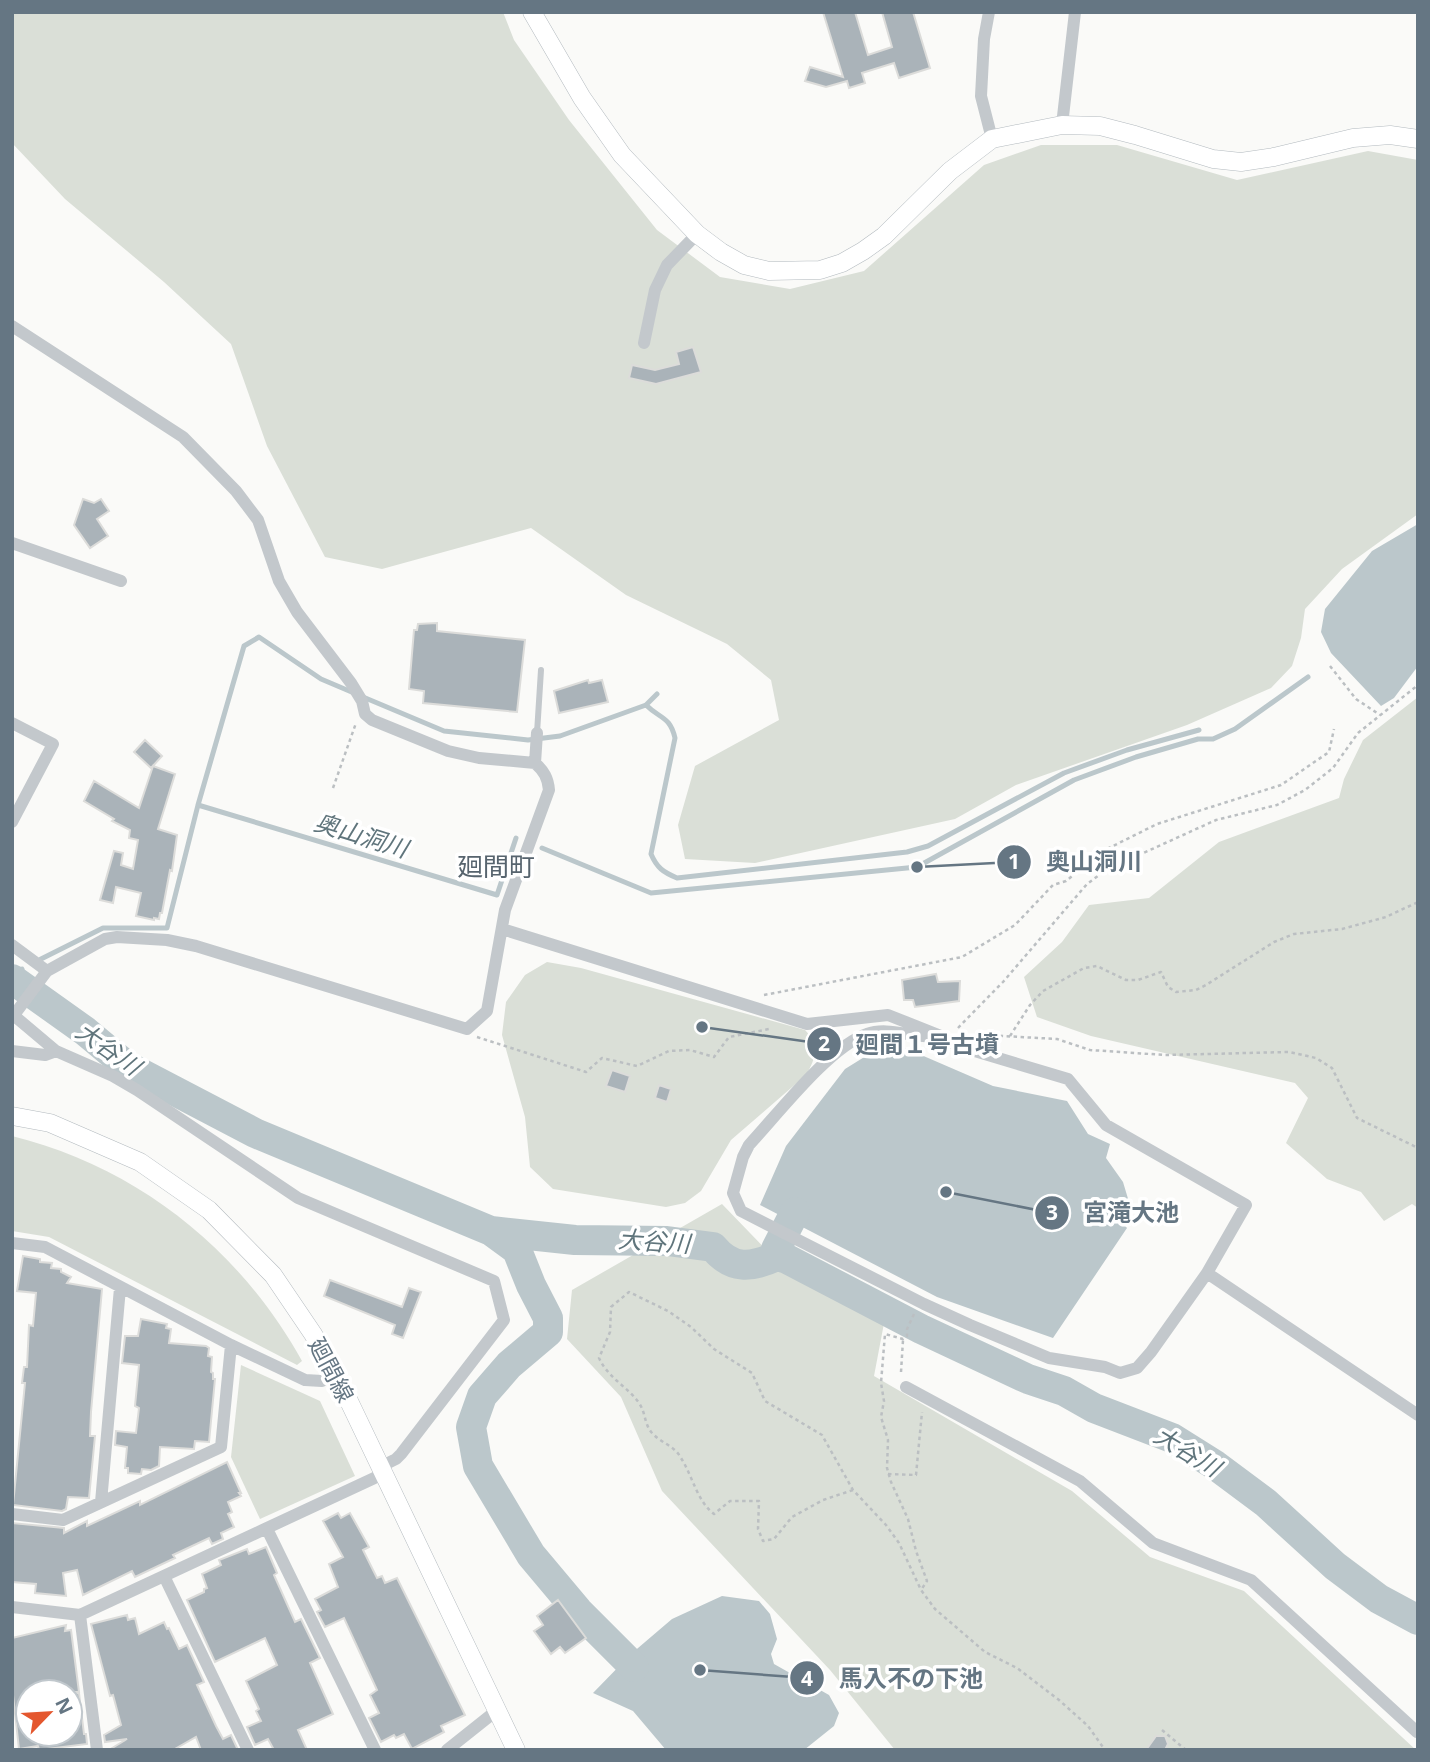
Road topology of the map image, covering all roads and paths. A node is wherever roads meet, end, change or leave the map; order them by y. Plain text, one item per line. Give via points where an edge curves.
1 (531, 12) edge
2 (989, 12) edge
3 (1076, 12) edge
4 (1062, 125) junction
5 (992, 139) junction
6 (1418, 139) edge
7 (697, 234) junction
8 (12, 326) edge
9 (644, 343) dead end
10 (12, 543) edge
11 (121, 581) dead end
12 (1330, 666) dead end
13 (541, 670) dead end
14 (1418, 685) edge
15 (363, 708) junction
16 (1380, 715) junction
17 (12, 723) edge
18 (1334, 729) dead end
19 (537, 733) joint
20 (535, 763) junction
21 (333, 788) dead end
22 (12, 822) edge
23 (1418, 902) edge
24 (502, 929) junction
25 (12, 945) edge
26 (47, 971) junction
27 (761, 996) dead end
28 (13, 1014) edge
29 (778, 1015) junction
30 (467, 1029) junction
31 (1010, 1036) junction
32 (949, 1040) junction
33 (12, 1051) edge
34 (56, 1051) junction
35 (12, 1116) edge
36 (1418, 1149) edge
37 (12, 1243) edge
38 (1207, 1273) junction
39 (120, 1288) junction
40 (916, 1312) dead end
41 (903, 1339) junction
42 (231, 1345) junction
43 (336, 1374) junction
44 (906, 1387) joint
45 (923, 1397) junction
46 (1418, 1415) edge
47 (382, 1471) junction
48 (888, 1474) junction
49 (853, 1490) junction
50 (101, 1502) junction
51 (12, 1514) edge
52 (267, 1529) junction
53 (164, 1576) junction
54 (921, 1590) junction
55 (12, 1607) edge
56 (80, 1615) junction
57 (496, 1712) junction
58 (1162, 1730) dead end
59 (1418, 1732) edge
60 (97, 1750) edge
61 (248, 1750) edge
62 (375, 1750) edge
63 (447, 1750) edge
64 (516, 1750) edge
65 (1105, 1750) edge
66 (1186, 1750) edge

1 - 7 street via 622,155
2 - 5 street via 981,96
3 - 4 street
4 - 5 street
4 - 6 street via 1100,126 1213,159 1241,162 1353,138 1390,135
5 - 7 street via 950,171 884,236 842,263 820,270 769,271 744,265
7 - 9 street via 667,265 654,290
8 - 15 street via 183,437 236,491 258,520 291,602 354,688
10 - 11 street
12 - 16 path via 1356,699
13 - 19 lane
14 - 16 path
15 - 20 street via 372,720 449,751
15 - 21 path
16 - 32 path via 1358,733 1333,768 1305,790 1277,805 1216,820 1106,870 1087,884
17 - 22 street via 53,744
18 - 27 path via 1329,752 1281,785 1157,824 1103,851 1066,881 1053,885 1015,925 962,957
19 - 20 street
20 - 24 street via 549,790
23 - 31 path via 1342,929 1294,934 1196,990 1176,992 1161,972 1126,980 1097,966 1084,968 1043,991
24 - 29 street
24 - 30 street via 487,1011
25 - 26 street
26 - 28 street
26 - 30 street via 105,939 167,940
28 - 34 street
29 - 30 path via 774,1026 729,1037 714,1057 690,1050 669,1051 637,1066 602,1058 586,1072 479,1038
29 - 32 street via 807,1024 888,1015
31 - 32 path
31 - 36 path via 1057,1039 1090,1050 1165,1055 1289,1052 1316,1058 1332,1068 1357,1118
32 - 38 street via 1068,1079 1107,1125 1246,1205
32 - 38 street via 898,1032 868,1033 835,1052 749,1145 733,1193 741,1211 970,1325 1049,1358 1120,1373 1137,1368 1152,1352
33 - 34 street via 45,1055
34 - 47 street via 113,1076 298,1198 494,1281 504,1320 401,1454
35 - 43 street, 廻間線 via 50,1123 140,1162 209,1210 273,1275
37 - 39 street via 45,1247
38 - 46 street
39 - 42 street
39 - 50 street
40 - 41 path
41 - 44 path via 901,1384
41 - 48 path via 888,1333 883,1343 881,1417 888,1440
42 - 43 street via 305,1380 322,1381
42 - 50 street via 221,1447
43 - 47 street, 廻間線
44 - 45 street
45 - 48 path via 916,1475
45 - 59 street via 1080,1481 1153,1542 1251,1580
47 - 52 street
47 - 57 street, 廻間線
48 - 54 path via 927,1581
49 - 49 path via 822,1435 765,1401 752,1373 643,1298 629,1292 611,1307 610,1332 599,1358 603,1367 638,1402 653,1435 677,1451 705,1507 714,1514 730,1501 759,1501 758,1529 763,1541 774,1539 792,1517
49 - 54 path via 900,1543
50 - 51 street via 63,1520
52 - 53 street
52 - 62 street
53 - 56 street
53 - 61 street
54 - 65 path via 934,1609 985,1652 1017,1668 1059,1700 1088,1726
55 - 56 street
56 - 60 street
57 - 63 street
57 - 64 street, 廻間線
58 - 66 path

